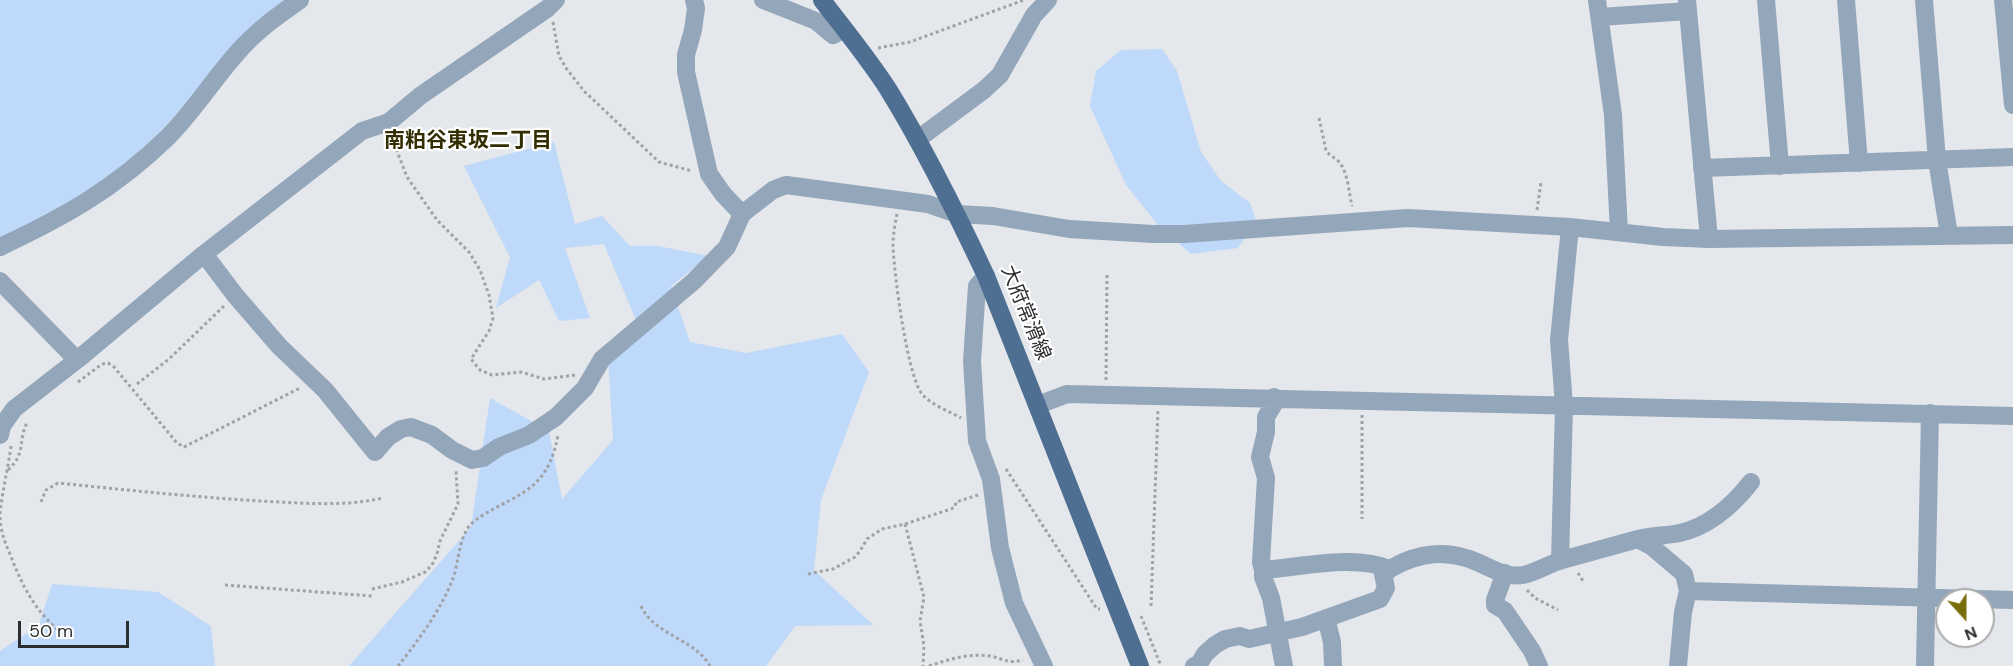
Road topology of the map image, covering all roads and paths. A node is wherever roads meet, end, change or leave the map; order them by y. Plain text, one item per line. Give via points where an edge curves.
1 (300, 0) edge
2 (694, 0) edge
3 (763, 0) edge
4 (822, 0) edge
5 (1024, 0) edge
6 (1047, 0) edge
7 (1766, 0) edge
8 (1846, 0) edge
9 (1924, 0) edge
10 (2003, 0) edge
11 (552, 4) edge
12 (1687, 5) edge
13 (1599, 8) edge
14 (844, 29) junction
15 (862, 54) junction
16 (2013, 105) edge
17 (1320, 118) dead end
18 (384, 124) junction
19 (918, 139) junction
20 (2013, 157) edge
21 (1937, 160) junction
22 (1859, 163) junction
23 (1780, 166) junction
24 (1702, 168) junction
25 (709, 174) junction
26 (1541, 182) dead end
27 (742, 214) junction
28 (957, 214) junction
29 (1357, 221) junction
30 (1535, 225) junction
31 (1570, 227) junction
32 (1619, 232) junction
33 (1949, 235) junction
34 (2013, 235) edge
35 (1709, 239) junction
36 (0, 247) edge
37 (204, 254) junction
38 (1107, 273) dead end
39 (986, 276) junction
40 (0, 281) edge
41 (235, 295) junction
42 (77, 360) junction
43 (297, 363) junction
44 (594, 372) junction
45 (137, 384) dead end
46 (74, 385) dead end
47 (1105, 394) junction
48 (1158, 395) junction
49 (1274, 397) junction
50 (1362, 400) junction
51 (1038, 405) junction
52 (1564, 405) junction
53 (1930, 413) junction
54 (2013, 416) edge
55 (32, 417) dead end
56 (552, 420) junction
57 (6, 438) edge
58 (455, 451) junction
59 (8, 470) junction
60 (1751, 482) dead end
61 (994, 491) junction
62 (383, 498) dead end
63 (41, 502) dead end
64 (1362, 519) dead end
65 (905, 524) junction
66 (1638, 539) junction
67 (1560, 561) junction
68 (1390, 569) junction
69 (1263, 570) junction
70 (808, 574) dead end
71 (1514, 574) junction
72 (225, 585) dead end
73 (372, 589) dead end
74 (1688, 591) junction
75 (372, 596) dead end
76 (1925, 597) junction
77 (2013, 600) edge
78 (641, 606) dead end
79 (1151, 606) dead end
80 (1558, 610) dead end
81 (1142, 616) dead end
82 (1326, 618) junction
83 (1276, 633) junction
84 (63, 634) dead end
85 (1042, 661) edge
86 (398, 666) edge
87 (710, 666) edge
88 (923, 666) edge
89 (929, 666) edge
90 (1140, 666) edge
91 (1161, 666) edge
92 (1194, 666) edge
93 (1284, 666) edge
94 (1333, 666) edge
95 (1539, 666) edge
96 (1678, 666) edge
97 (1925, 666) edge

1 - 36 street via 253,37 168,137 125,175 68,214
2 - 25 street via 686,72
3 - 14 street via 816,21 833,35
4 - 14 main road, 大府常滑線
5 - 15 path via 910,42
6 - 19 street via 1034,15 1000,75
7 - 23 street
8 - 22 street
9 - 21 street
10 - 16 street
11 - 18 street
11 - 25 path via 560,56 584,91 659,162
12 - 13 street
12 - 24 street
13 - 32 street via 1613,115
14 - 15 main road, 大府常滑線
15 - 19 main road, 大府常滑線
17 - 29 path via 1326,150 1344,171
18 - 37 street via 362,131
18 - 44 path via 407,177 480,270 493,318 471,359 480,370 492,375 520,372 544,379
19 - 28 main road, 大府常滑線
20 - 21 street
21 - 22 street
21 - 33 street
22 - 23 street
23 - 24 street
24 - 35 street
25 - 27 street
26 - 30 path
27 - 28 street via 786,185 928,204
27 - 44 street via 727,247 694,281 603,358
28 - 29 street via 1068,229 1153,234
28 - 39 main road, 大府常滑線
29 - 30 street via 1408,218
30 - 31 street
31 - 32 street
31 - 52 street via 1559,340
32 - 35 street
33 - 34 street
33 - 35 street
37 - 41 street
37 - 42 street
38 - 47 path
39 - 51 main road, 大府常滑線
39 - 61 street via 977,285 972,361 976,441
40 - 42 street
41 - 43 street
41 - 45 path via 169,359
42 - 57 street via 14,409 2,426
43 - 46 path via 302,384 299,389 183,447 108,363
43 - 58 street via 325,390 375,452 388,437 411,427 432,435
44 - 56 street via 585,388
47 - 48 street
47 - 51 street via 1067,394
48 - 49 street
48 - 79 path
49 - 50 street
49 - 69 street via 1266,417 1260,457 1266,478
50 - 52 street
50 - 64 path
51 - 90 main road, 大府常滑線
52 - 53 street
52 - 67 street
53 - 54 street
53 - 76 street
55 - 59 path via 24,427 18,462
56 - 58 street via 483,458 472,460
56 - 86 path via 558,436 547,472 536,485 469,527 443,601
57 - 59 path
58 - 73 path via 458,504 432,565 425,573
59 - 84 path via 0,515 3,537 34,604
60 - 66 street via 1723,512 1702,525 1680,533
61 - 65 path
61 - 85 street via 1000,548 1014,603
62 - 63 path via 361,503 296,503 58,483 46,490
65 - 70 path via 872,534 855,557 833,569
65 - 88 path via 924,597 920,621
66 - 67 street
66 - 74 street via 1684,574
67 - 71 street
68 - 69 street via 1358,561
68 - 71 street via 1422,555 1442,554
68 - 82 street via 1383,574 1386,588 1380,599
69 - 83 street
71 - 80 path via 1535,598
71 - 95 street via 1495,605 1505,611
72 - 75 path
74 - 76 street
74 - 96 street
76 - 77 street
76 - 97 street
78 - 87 path via 646,618 691,647
81 - 91 path
82 - 83 street
82 - 94 street
83 - 92 street via 1225,639
83 - 93 street
85 - 89 path via 1008,663 992,656 958,656

